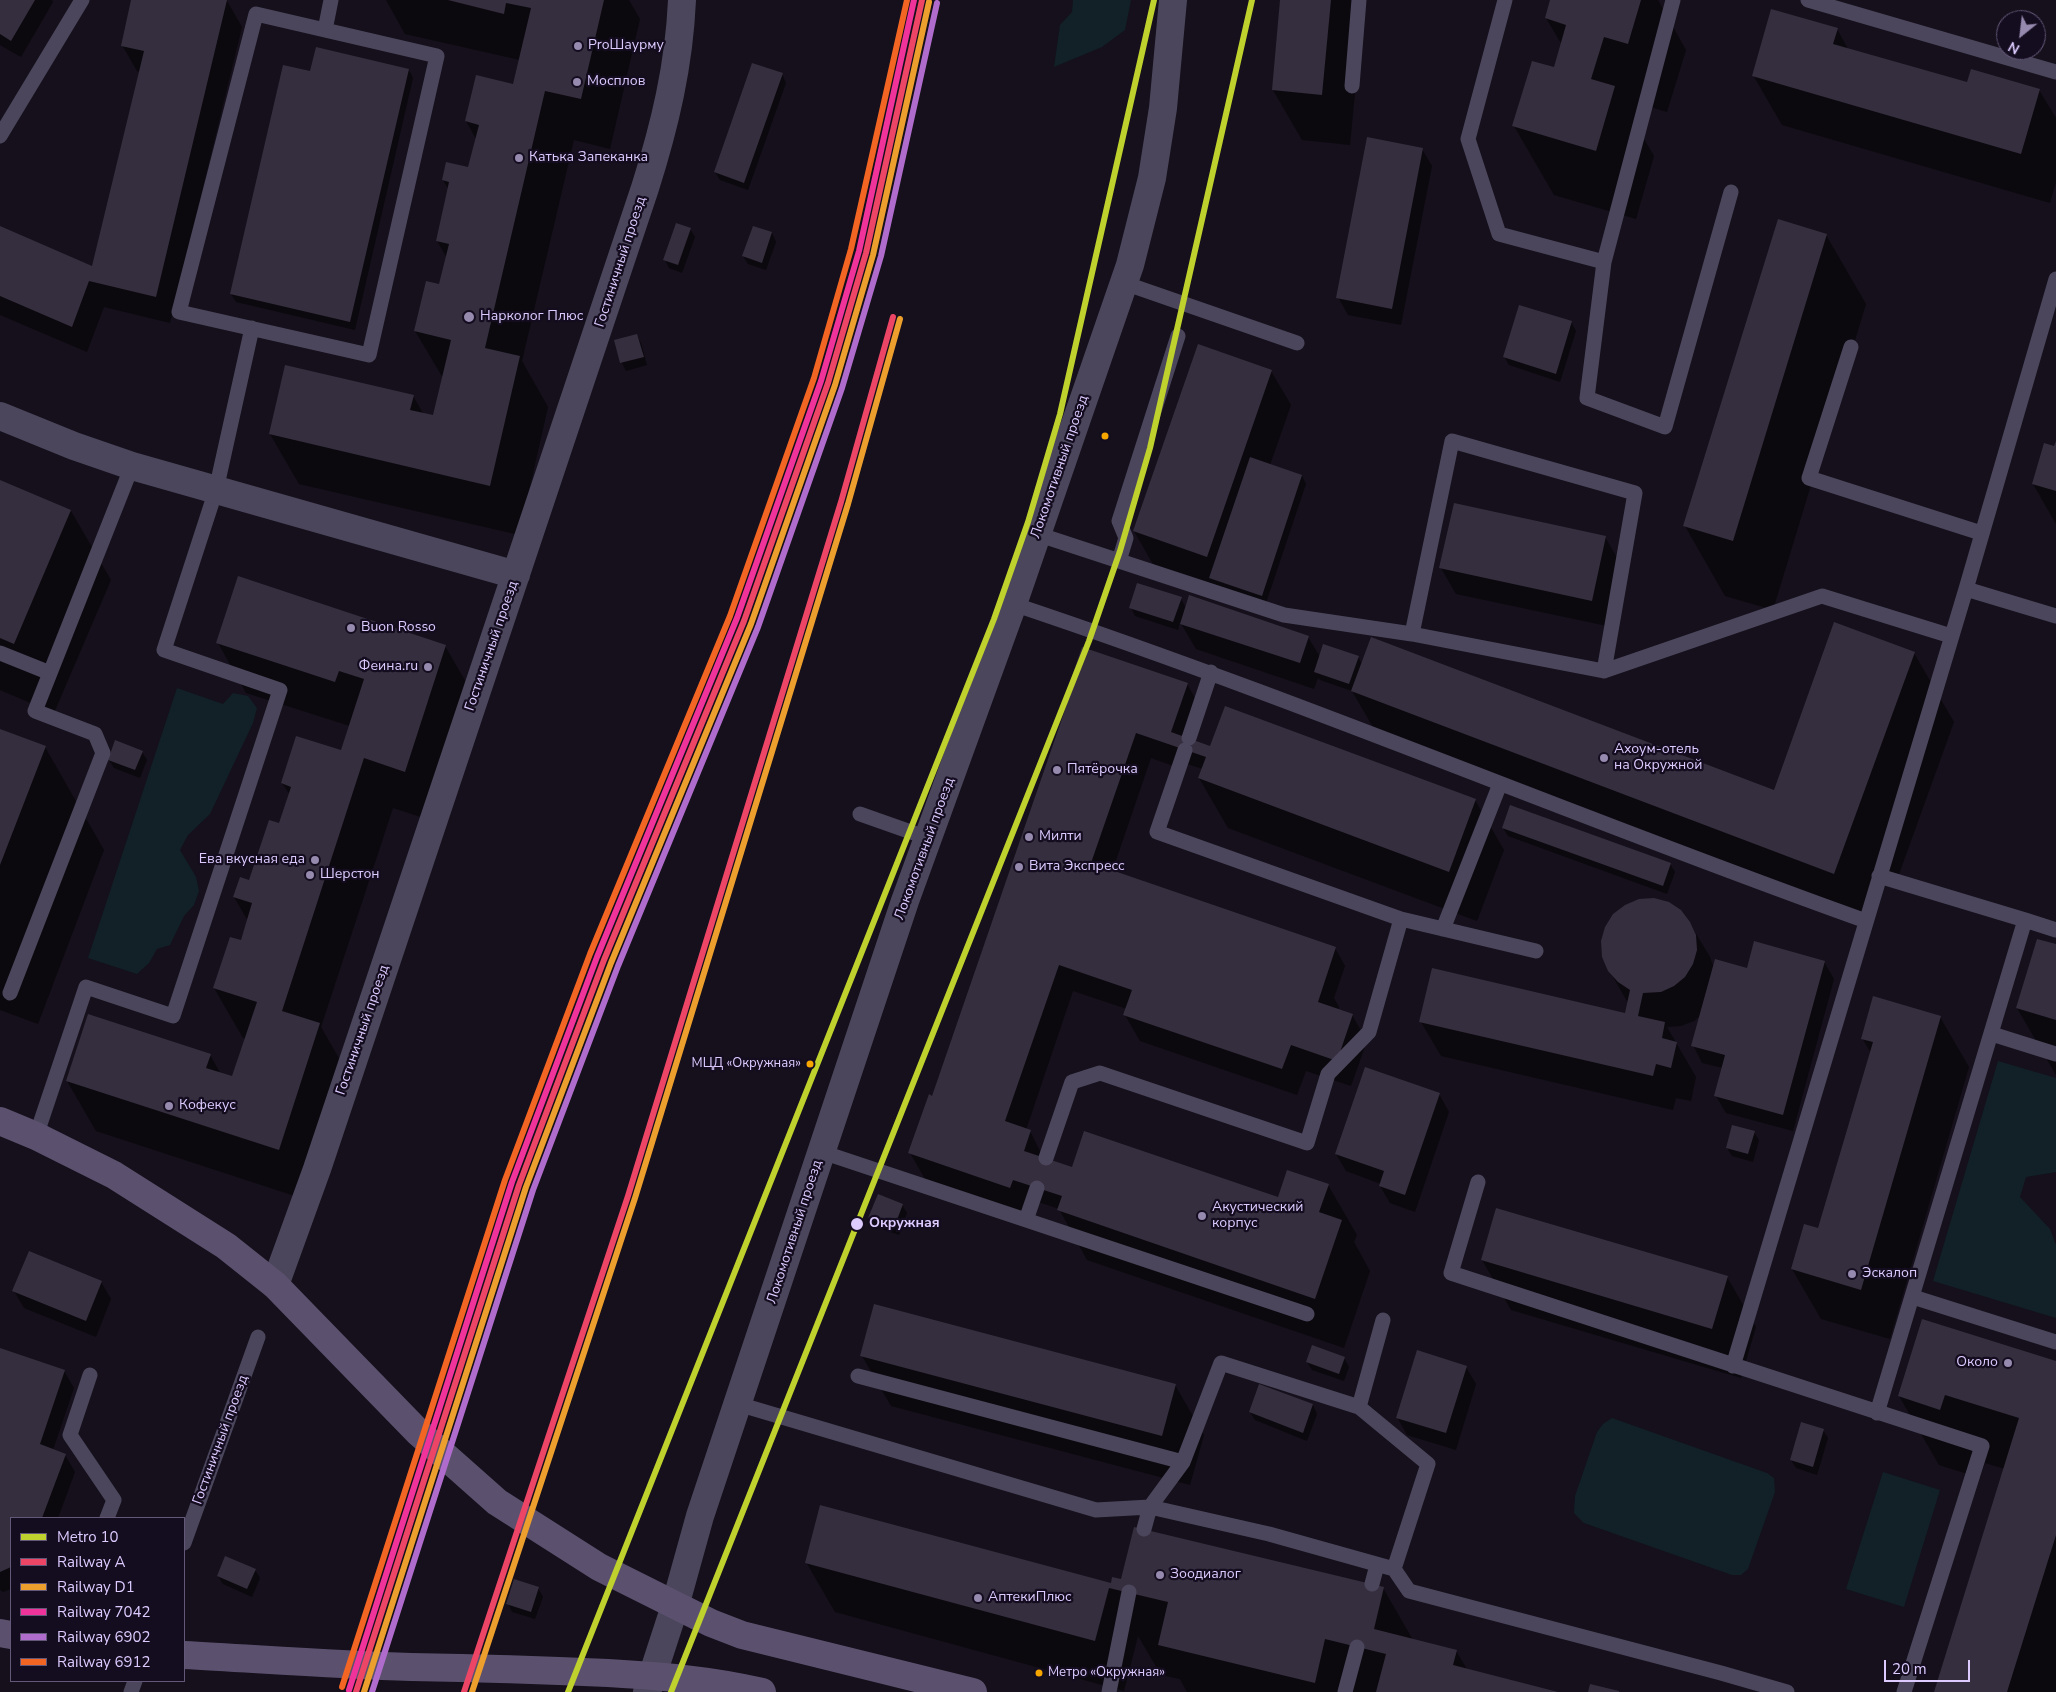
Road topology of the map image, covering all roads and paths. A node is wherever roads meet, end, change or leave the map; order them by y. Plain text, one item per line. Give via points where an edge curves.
1 (82, 0) edge
2 (331, 0) edge
3 (682, 0) edge
4 (1173, 0) edge
5 (1359, 0) edge
6 (1505, 0) edge
7 (1673, 0) edge
8 (1808, 0) edge
9 (325, 30) junction
10 (2056, 72) edge
11 (1352, 86) dead end
12 (0, 136) edge
13 (1731, 192) dead end
14 (1604, 262) junction
15 (2056, 279) edge
16 (1124, 283) junction
17 (252, 328) junction
18 (1178, 336) dead end
19 (1297, 343) dead end
20 (1851, 347) dead end
21 (0, 416) edge
22 (132, 466) junction
23 (216, 490) junction
24 (1981, 533) junction
25 (1037, 534) junction
26 (1119, 561) junction
27 (516, 575) junction
28 (1966, 589) junction
29 (1013, 604) junction
30 (2056, 616) edge
31 (1412, 634) junction
32 (1951, 636) junction
33 (0, 653) edge
34 (1604, 671) junction
35 (1211, 672) junction
36 (50, 673) junction
37 (1500, 784) junction
38 (860, 814) dead end
39 (928, 838) junction
40 (1879, 876) junction
41 (1401, 919) junction
42 (2025, 920) junction
43 (1866, 921) junction
44 (1443, 929) junction
45 (2056, 930) edge
46 (1536, 951) dead end
47 (10, 993) dead end
48 (1992, 1034) junction
49 (2056, 1054) edge
50 (0, 1121) edge
51 (36, 1136) junction
52 (822, 1152) junction
53 (1046, 1158) dead end
54 (1478, 1182) dead end
55 (1037, 1188) dead end
56 (1026, 1220) junction
57 (275, 1285) junction
58 (1913, 1297) junction
59 (1307, 1314) dead end
60 (1383, 1320) dead end
61 (258, 1337) dead end
62 (2056, 1342) edge
63 (1733, 1366) junction
64 (90, 1375) dead end
65 (858, 1376) dead end
66 (738, 1404) junction
67 (1359, 1407) junction
68 (1877, 1413) junction
69 (1183, 1462) junction
70 (1150, 1507) junction
71 (107, 1517) edge
72 (1144, 1529) dead end
73 (185, 1540) edge
74 (1377, 1565) junction
75 (1394, 1570) junction
76 (1372, 1584) dead end
77 (1129, 1592) dead end
78 (675, 1606) junction
79 (1357, 1647) dead end
80 (185, 1655) edge
81 (649, 1684) edge
82 (1737, 1685) edge
83 (762, 1692) edge
84 (973, 1692) edge
85 (1108, 1692) edge
86 (1345, 1692) edge
87 (1787, 1692) edge
88 (1904, 1692) edge

1 - 12 lane
2 - 9 lane
3 - 27 street, Гостиничный проезд via 672,90 659,145
4 - 16 street, Локомотивный проезд via 1163,108 1152,178
5 - 11 lane
6 - 14 lane via 1468,139 1499,234
7 - 14 lane
8 - 10 lane
9 - 17 lane via 256,14 180,312
9 - 17 lane via 437,56 369,355
13 - 14 lane via 1664,427 1587,398
15 - 24 lane
16 - 19 lane
16 - 25 street, Локомотивный проезд
17 - 23 lane
18 - 26 lane via 1118,521 1126,538
20 - 24 lane via 1810,478
21 - 22 street
22 - 23 street
22 - 36 lane
23 - 27 street
23 - 51 lane via 164,650 280,690 173,1016 86,987
24 - 28 lane
25 - 26 lane
25 - 29 street, Локомотивный проезд
26 - 31 lane via 1284,615
27 - 57 street, Гостиничный проезд
28 - 30 lane
28 - 32 lane
29 - 35 lane
29 - 39 street, Локомотивный проезд
31 - 34 lane
31 - 34 lane via 1452,441 1635,493
32 - 34 lane via 1822,596
32 - 40 lane
33 - 36 lane
35 - 37 lane
35 - 41 lane via 1157,832
36 - 47 lane via 35,711 95,734 103,753
37 - 43 lane
37 - 44 lane
38 - 39 lane
39 - 52 street, Локомотивный проезд
40 - 42 lane
40 - 43 lane
41 - 44 lane
41 - 53 lane via 1369,1032 1328,1074 1307,1143 1100,1073 1072,1082
42 - 45 lane
42 - 48 lane
43 - 63 lane
44 - 46 lane
48 - 49 lane
48 - 58 lane
50 - 51 main road
51 - 57 main road via 114,1175 164,1205 226,1246
52 - 56 lane
52 - 66 street, Локомотивный проезд
54 - 63 lane via 1451,1273
55 - 56 lane
56 - 59 lane
57 - 78 main road via 418,1432 497,1502 599,1567
58 - 62 lane
58 - 68 lane
60 - 67 lane
61 - 73 lane, Гостиничный проезд
63 - 68 lane
64 - 71 lane via 70,1435 114,1500
65 - 69 lane
66 - 70 lane via 1096,1510
66 - 78 street, Локомотивный проезд via 700,1516
67 - 69 lane via 1221,1363
67 - 75 lane via 1428,1464
68 - 88 lane via 1982,1446
69 - 70 lane
70 - 72 lane
70 - 74 lane via 1269,1534
74 - 75 lane
74 - 76 lane
75 - 82 lane via 1409,1592
77 - 85 lane
78 - 81 street, Локомотивный проезд
78 - 84 main road via 742,1635
79 - 86 lane
80 - 81 main road via 395,1666 532,1669
81 - 83 main road via 693,1679
82 - 87 lane

